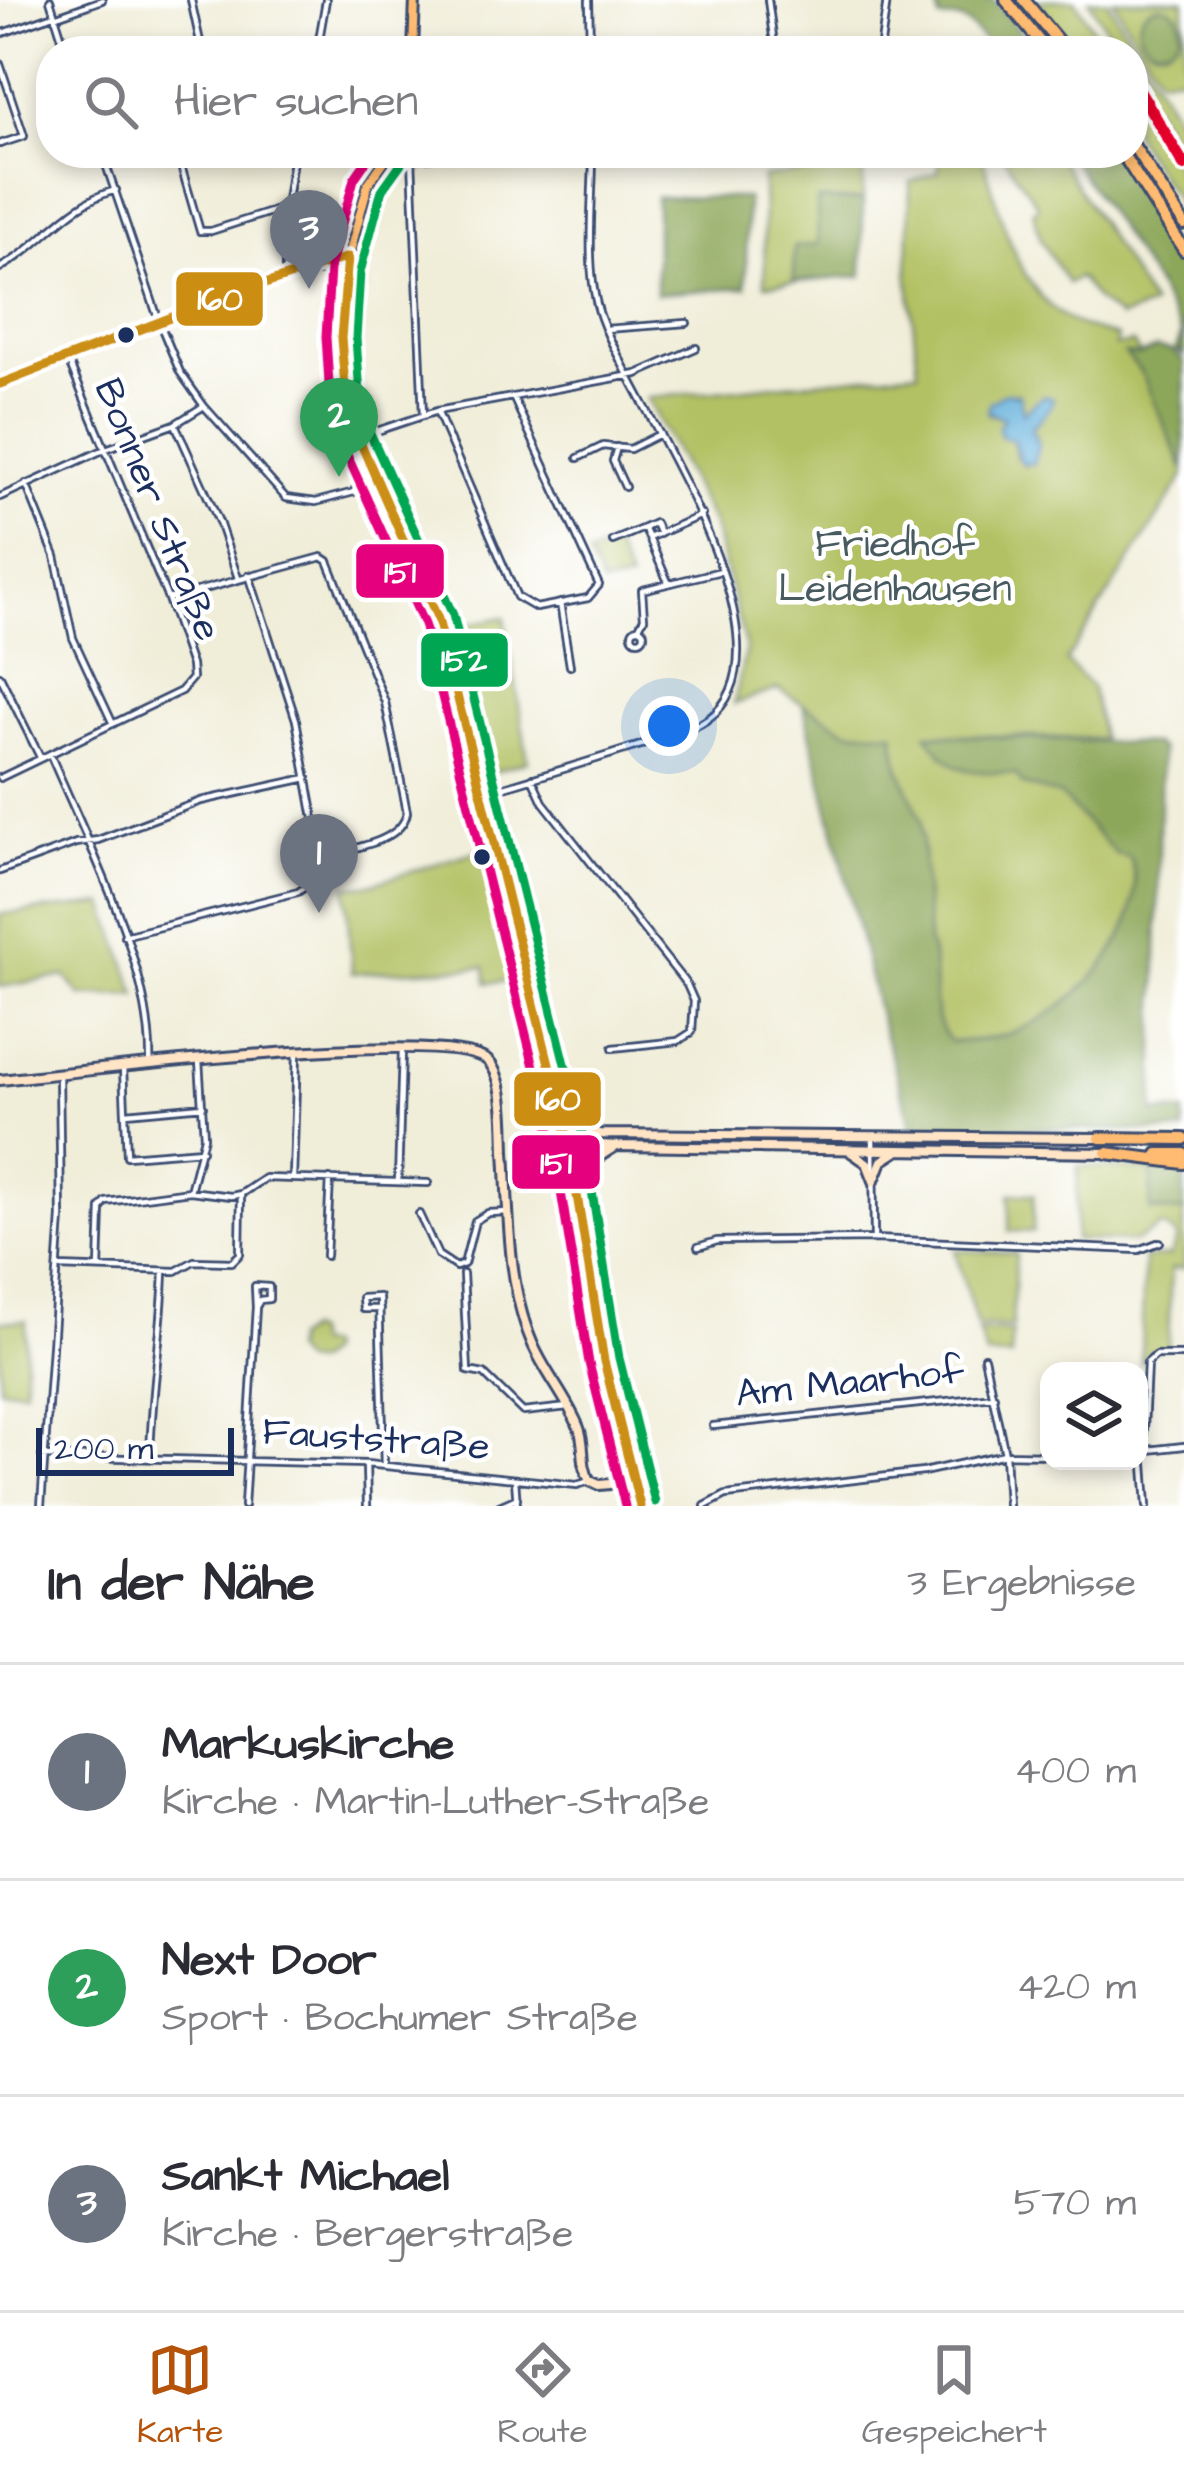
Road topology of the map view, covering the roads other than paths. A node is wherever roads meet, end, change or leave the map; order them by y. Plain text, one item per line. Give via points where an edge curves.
1 (50, 0) edge
2 (102, 0) edge
3 (191, 0) edge
4 (326, 0) edge
5 (415, 0) edge
6 (589, 0) edge
7 (768, 0) edge
8 (887, 0) edge
9 (1006, 0) edge
10 (1024, 0) edge
11 (54, 15) junction
12 (0, 34) edge
13 (61, 36) edge
14 (199, 36) edge
15 (320, 36) edge
16 (414, 36) edge
17 (590, 36) edge
18 (774, 36) edge
19 (882, 36) edge
20 (1036, 36) edge
21 (1054, 36) edge
22 (0, 64) edge
23 (0, 144) edge
24 (108, 168) edge
25 (181, 168) edge
26 (292, 168) edge
27 (379, 168) edge
28 (412, 168) edge
29 (593, 168) edge
30 (1132, 168) edge
31 (1148, 168) edge
32 (116, 190) junction
33 (286, 207) junction
34 (1184, 224) edge
35 (1184, 250) edge
36 (348, 257) junction
37 (0, 268) edge
38 (307, 268) junction
39 (285, 273) junction
40 (343, 290) junction
41 (687, 323) dead end
42 (160, 325) junction
43 (605, 329) junction
44 (696, 347) dead end
45 (68, 360) junction
46 (630, 375) junction
47 (0, 384) edge
48 (513, 397) junction
49 (204, 406) junction
50 (437, 411) junction
51 (423, 416) junction
52 (175, 424) junction
53 (660, 434) junction
54 (356, 438) junction
55 (617, 447) junction
56 (103, 450) junction
57 (578, 458) dead end
58 (368, 466) junction
59 (26, 484) junction
60 (377, 486) junction
61 (626, 487) dead end
62 (352, 494) junction
63 (0, 497) edge
64 (702, 515) junction
65 (644, 527) junction
66 (660, 534) junction
67 (649, 538) junction
68 (613, 542) dead end
69 (722, 572) junction
70 (249, 575) junction
71 (238, 578) junction
72 (668, 582) junction
73 (168, 599) junction
74 (560, 603) junction
75 (639, 628) dead end
76 (571, 666) dead end
77 (0, 676) edge
78 (113, 724) junction
79 (50, 754) junction
80 (40, 759) junction
81 (0, 778) edge
82 (307, 778) junction
83 (532, 778) junction
84 (481, 794) junction
85 (88, 842) junction
86 (321, 857) junction
87 (0, 872) edge
88 (124, 936) junction
89 (613, 1048) dead end
90 (402, 1050) junction
91 (297, 1052) junction
92 (199, 1061) junction
93 (150, 1065) junction
94 (123, 1068) junction
95 (59, 1075) junction
96 (0, 1080) edge
97 (203, 1106) junction
98 (559, 1106) junction
99 (126, 1113) junction
100 (598, 1134) junction
101 (1100, 1138) joint
102 (1184, 1139) edge
103 (568, 1140) junction
104 (873, 1143) junction
105 (618, 1146) junction
106 (844, 1148) junction
107 (903, 1149) junction
108 (202, 1150) junction
109 (1107, 1153) joint
110 (1184, 1158) edge
111 (293, 1179) junction
112 (330, 1179) junction
113 (398, 1181) junction
114 (874, 1181) junction
115 (428, 1183) dead end
116 (190, 1191) junction
117 (241, 1194) junction
118 (580, 1207) junction
119 (509, 1212) junction
120 (418, 1214) dead end
121 (874, 1239) junction
122 (1160, 1242) dead end
123 (698, 1247) dead end
124 (326, 1256) dead end
125 (58, 1267) junction
126 (99, 1268) junction
127 (164, 1270) junction
128 (463, 1274) dead end
129 (256, 1307) dead end
130 (380, 1309) dead end
131 (1184, 1355) edge
132 (984, 1358) dead end
133 (1148, 1362) edge
134 (994, 1396) junction
135 (568, 1407) junction
136 (712, 1426) dead end
137 (1184, 1446) edge
138 (1148, 1450) edge
139 (1005, 1454) junction
140 (1040, 1455) edge
141 (42, 1456) junction
142 (150, 1459) junction
143 (246, 1461) junction
144 (366, 1464) junction
145 (384, 1466) junction
146 (1143, 1470) edge
147 (515, 1479) junction
148 (590, 1481) junction
149 (632, 1482) junction
150 (517, 1502) edge
151 (41, 1506) edge
152 (244, 1506) edge
153 (368, 1506) edge
154 (499, 1506) edge
155 (640, 1506) edge
156 (705, 1506) edge
157 (1008, 1506) edge
158 (1147, 1506) edge

1 - 11 street
2 - 11 street
3 - 14 street
4 - 15 street
5 - 16 main road
6 - 17 street
7 - 18 street
8 - 19 street
9 - 20 highway
10 - 21 highway
11 - 12 street
11 - 13 street
22 - 23 street via 24,136
24 - 32 street
25 - 33 street via 200,231
26 - 33 street
27 - 36 main road
28 - 51 street
29 - 43 street via 593,277
30 - 35 highway
31 - 34 highway
32 - 37 street via 70,210
32 - 42 street
33 - 39 street
36 - 38 street
36 - 40 main road
38 - 39 street
38 - 40 main road via 329,271
39 - 42 street
40 - 54 main road via 343,385
41 - 43 street
42 - 45 street
42 - 49 street
43 - 46 street
44 - 46 street
45 - 47 street
45 - 56 street, Bonner Straße
46 - 48 street
46 - 53 street
48 - 50 street
48 - 74 street via 598,585 588,598
49 - 52 street
49 - 62 street via 286,498
50 - 51 street
50 - 74 street via 517,597 531,607
51 - 54 street
52 - 56 street
52 - 71 street
53 - 55 street
53 - 64 street
54 - 58 main road
55 - 57 street
55 - 61 street via 613,461
56 - 59 street
56 - 73 street, Bonner Straße
58 - 60 main road
58 - 62 street
59 - 63 street
59 - 78 street via 55,556 73,638
60 - 62 street
60 - 84 main road via 434,605
64 - 66 street
64 - 69 street
65 - 66 street via 655,523
65 - 67 street
65 - 68 street
66 - 67 street
67 - 72 street
69 - 72 street
69 - 83 street via 739,659 725,702 679,733
70 - 71 street
70 - 82 street
70 - 86 street via 328,560 385,701 406,821 395,833
71 - 73 street
72 - 75 street via 642,590
73 - 78 street, Bonner Straße via 192,678
74 - 76 street
77 - 80 street
78 - 79 street, Bonner Straße
79 - 80 street, Bonner Straße
79 - 85 street
80 - 81 street, Bonner Straße
82 - 85 street via 201,801
82 - 86 street
83 - 84 street
83 - 89 street via 694,1001 692,1031 678,1041
84 - 98 main road
85 - 87 street
85 - 88 street
86 - 88 street via 304,888
88 - 93 street via 149,1026
90 - 91 street
90 - 113 street
90 - 119 street via 469,1053 494,1070
91 - 92 street
91 - 111 street
92 - 93 street
92 - 97 street
93 - 94 street
94 - 95 street
94 - 99 street
95 - 96 street
95 - 125 street
97 - 99 street
97 - 108 street
98 - 100 street
98 - 103 main road
99 - 108 street via 127,1156
100 - 103 street
100 - 104 street
101 - 102 highway
101 - 104 street
103 - 105 street
103 - 118 main road
104 - 106 street
104 - 107 street
104 - 114 street
105 - 106 street
105 - 118 street via 592,1162
106 - 114 street via 867,1163
107 - 109 street
107 - 114 street via 882,1161
108 - 116 street
109 - 110 highway
111 - 112 street
111 - 117 street via 265,1178
112 - 113 street
112 - 124 street
113 - 115 street
114 - 121 street
116 - 117 street
116 - 126 street via 106,1202
117 - 127 street via 239,1259
118 - 149 main road
119 - 120 street via 475,1222 469,1256 456,1267 438,1255
119 - 135 street via 525,1322
121 - 122 street via 1139,1250
121 - 123 street
125 - 126 street
125 - 141 street
126 - 127 street
127 - 142 street
128 - 135 street via 468,1371 484,1374 523,1412
129 - 143 street
130 - 145 street
131 - 133 street
132 - 134 street
134 - 136 street, Am Maarhof
134 - 139 street
135 - 148 street
137 - 138 street
139 - 140 street
139 - 156 street via 938,1470 727,1495
139 - 157 street
141 - 142 street, Fauststraße
141 - 151 street
142 - 143 street, Fauststraße
143 - 144 street, Fauststraße
143 - 152 street
144 - 145 street, Fauststraße
144 - 153 street
145 - 147 street, Fauststraße
146 - 158 street
147 - 148 street, Fauststraße
147 - 150 street
148 - 149 street, Fauststraße
149 - 155 main road
150 - 154 street

